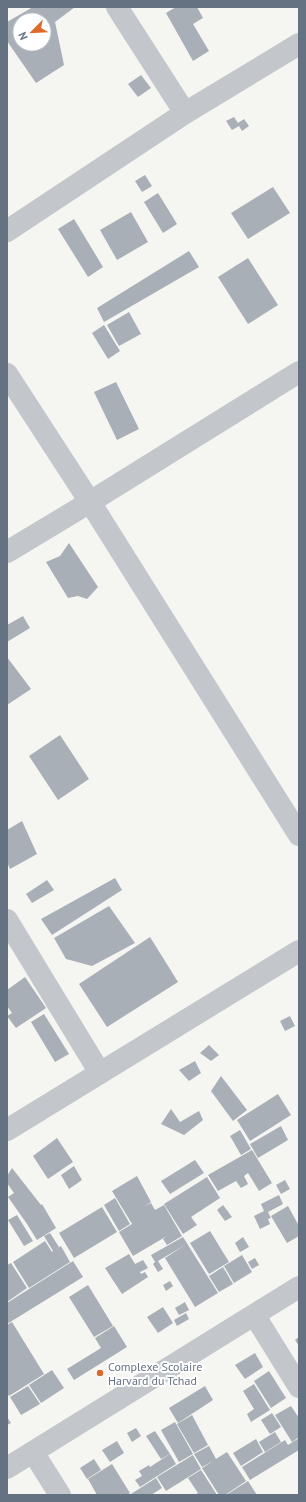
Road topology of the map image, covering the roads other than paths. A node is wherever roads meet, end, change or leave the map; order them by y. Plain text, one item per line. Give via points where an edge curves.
1 (117, 7) edge
2 (299, 44) edge
3 (185, 113) junction
4 (7, 231) edge
5 (299, 372) edge
6 (7, 374) edge
7 (90, 502) junction
8 (7, 552) edge
9 (299, 835) edge
10 (7, 920) edge
11 (299, 951) edge
12 (100, 1073) junction
13 (7, 1130) edge
14 (299, 1287) edge
15 (255, 1316) junction
16 (299, 1387) edge
17 (33, 1452) junction
18 (7, 1468) edge
19 (60, 1495) edge

1 - 3 street
2 - 3 street
3 - 4 street
5 - 7 street
6 - 7 street
7 - 8 street
7 - 9 street
10 - 12 street
11 - 12 street
12 - 13 street
14 - 15 street
15 - 16 street
15 - 17 street
17 - 18 street
17 - 19 street

